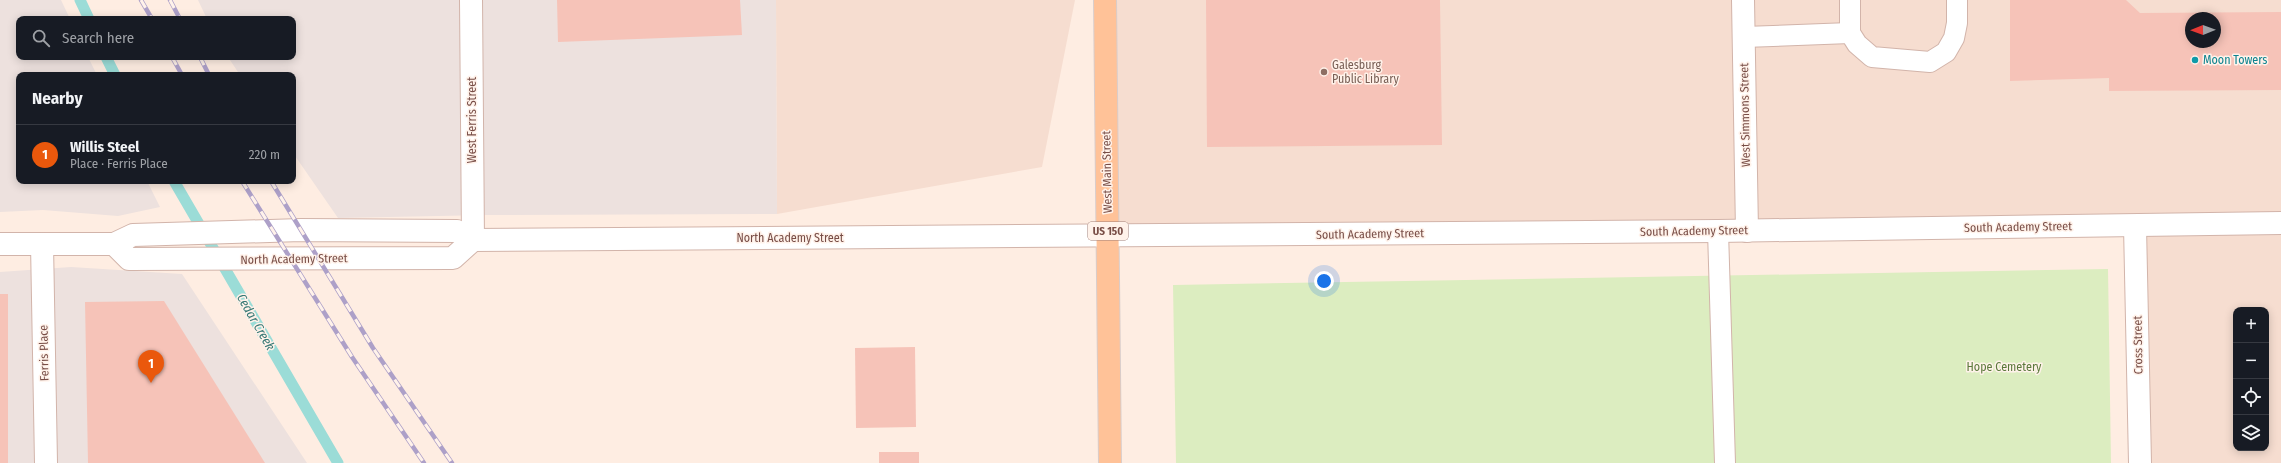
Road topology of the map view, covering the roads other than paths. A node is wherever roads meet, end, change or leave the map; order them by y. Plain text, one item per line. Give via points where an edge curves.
1 (471, 0) edge
2 (1105, 0) edge
3 (1743, 0) edge
4 (1850, 0) edge
5 (1957, 0) edge
6 (1850, 33) junction
7 (1744, 37) junction
8 (2281, 223) edge
9 (2135, 226) junction
10 (1718, 231) junction
11 (1747, 231) junction
12 (1108, 236) junction
13 (473, 240) junction
14 (0, 244) edge
15 (42, 244) junction
16 (114, 244) junction
17 (46, 463) edge
18 (1110, 463) edge
19 (1726, 463) edge
20 (2140, 463) edge

1 - 13 street, West Ferris Street
2 - 12 main road, West Main Street / US 150
3 - 7 street, West Simmons Street
4 - 6 lane
5 - 6 lane via 1954,38 1946,52 1930,62 1872,57 1857,44
6 - 7 lane
7 - 11 street, West Simmons Street
8 - 9 street, South Academy Street
9 - 11 street, South Academy Street
9 - 20 street, Cross Street
10 - 11 street, South Academy Street
10 - 12 street, South Academy Street
10 - 19 lane
12 - 13 street, North Academy Street
12 - 18 main road, West Main Street / US 150
13 - 16 street, North Academy Street via 457,231 301,230 133,235
13 - 16 street, North Academy Street via 454,258 130,259
14 - 15 street, North Academy Street
15 - 16 street, North Academy Street
15 - 17 street, Ferris Place

